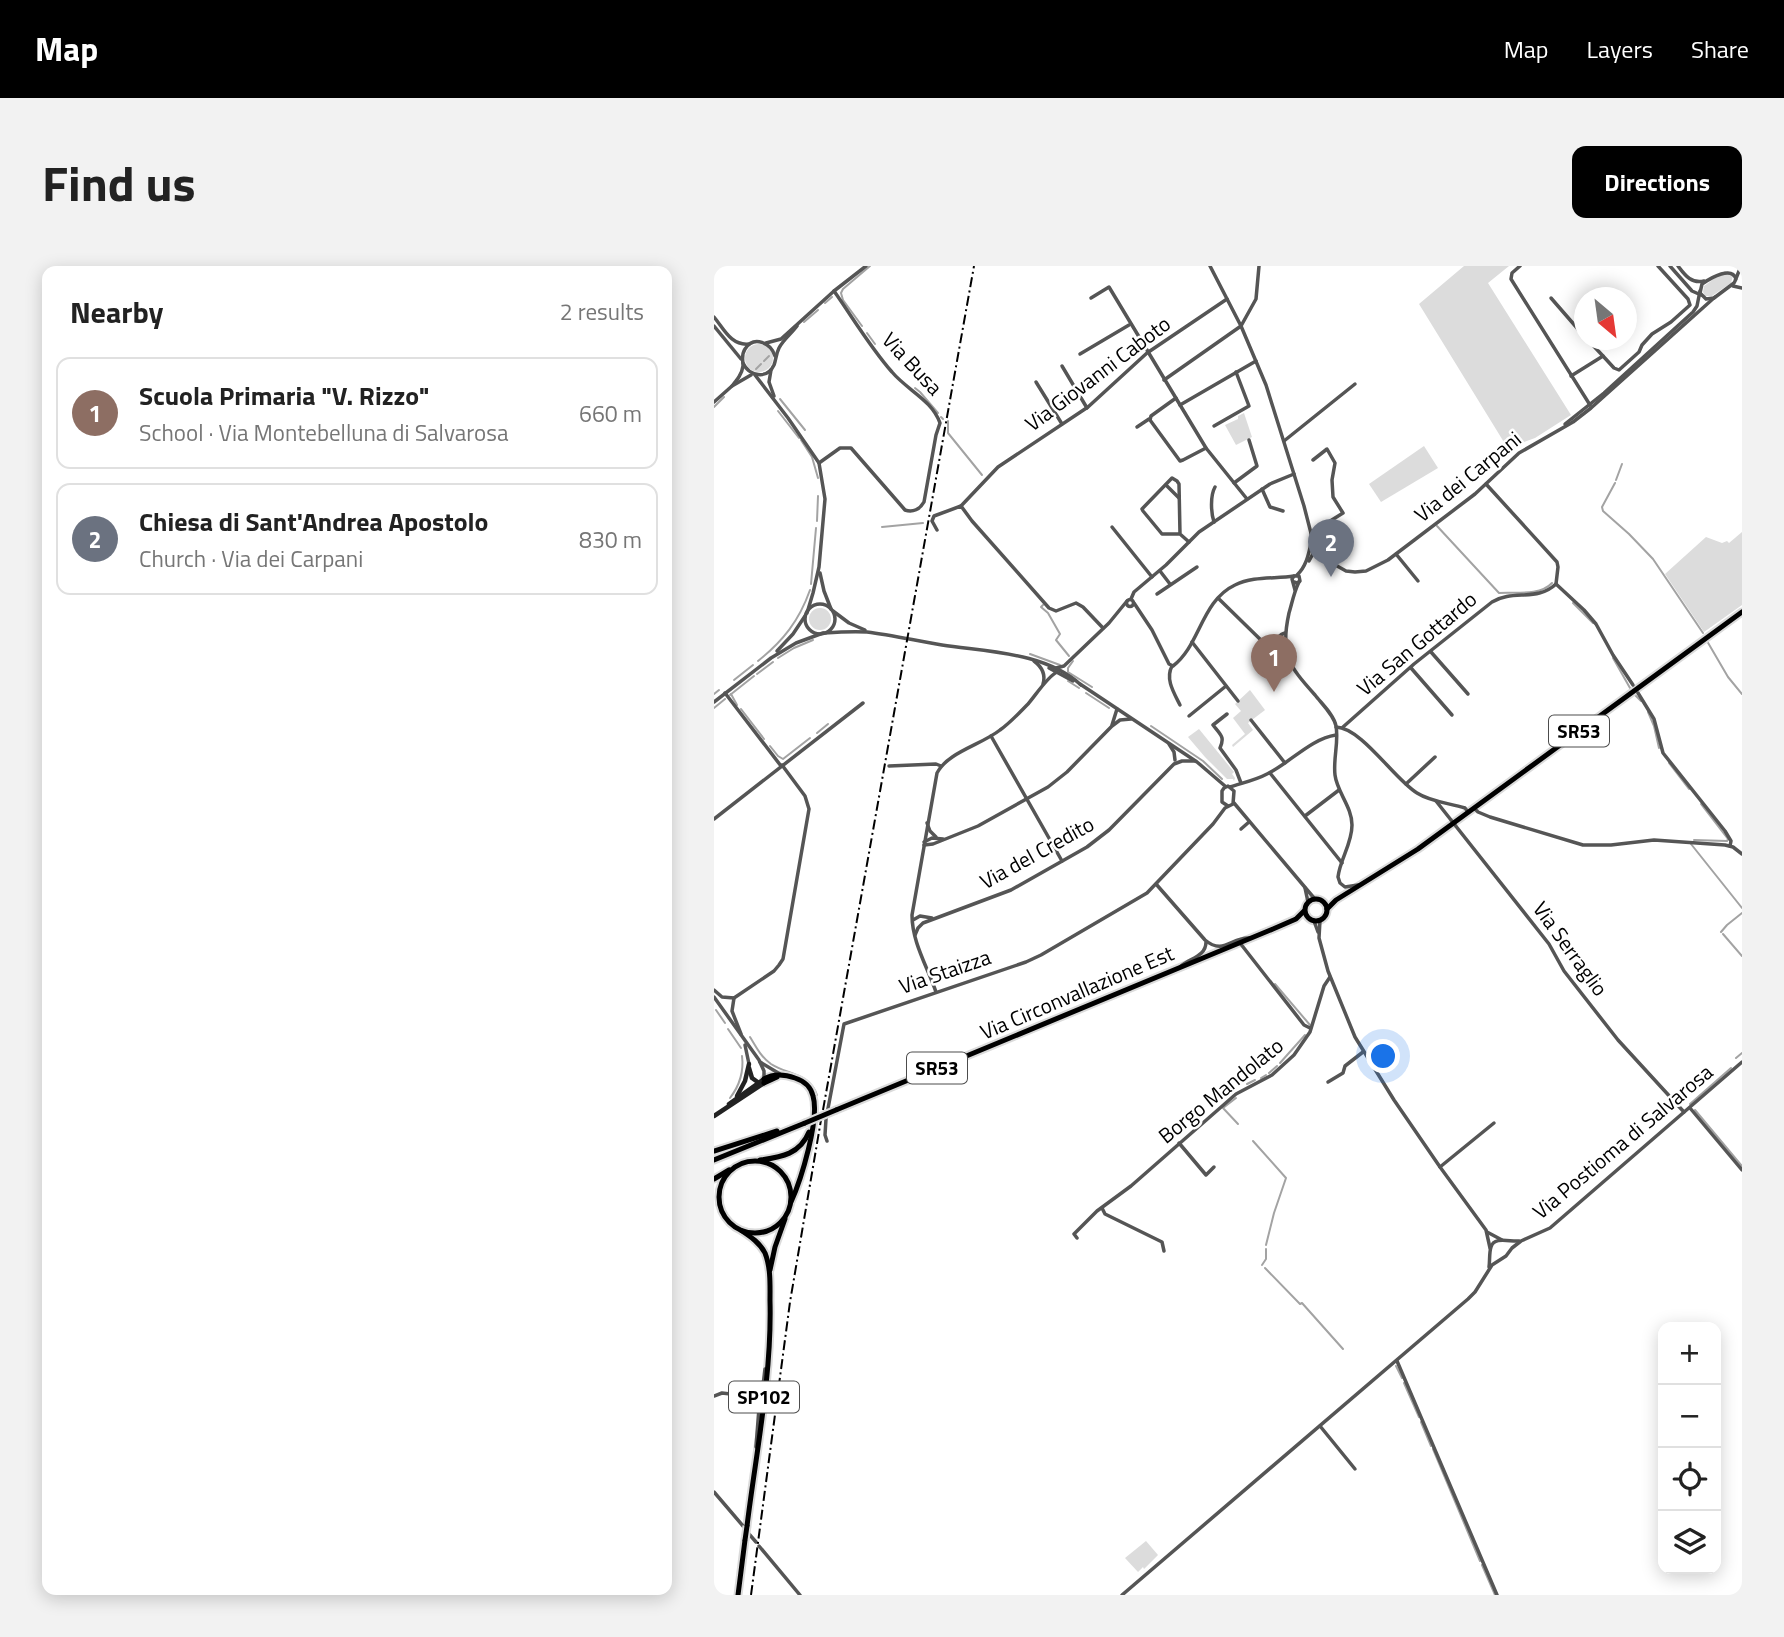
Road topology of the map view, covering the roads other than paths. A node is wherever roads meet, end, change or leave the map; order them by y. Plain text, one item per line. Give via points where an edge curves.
1 (864, 266) edge
2 (1210, 266) edge
3 (1259, 266) edge
4 (1520, 266) edge
5 (1658, 266) edge
6 (1670, 266) edge
7 (1678, 266) edge
8 (1741, 267) edge
9 (1727, 268) edge
10 (1738, 277) edge
11 (1706, 281) junction
12 (1728, 287) junction
13 (1742, 288) edge
14 (834, 291) junction
15 (1692, 291) junction
16 (1700, 294) junction
17 (1715, 297) junction
18 (1091, 298) dead end
19 (1551, 298) dead end
20 (1227, 299) junction
21 (1697, 305) junction
22 (714, 317) edge
23 (800, 321) junction
24 (1574, 324) edge
25 (1130, 325) junction
26 (714, 326) edge
27 (1241, 326) junction
28 (751, 343) junction
29 (766, 343) junction
30 (1597, 350) edge
31 (1147, 353) junction
32 (1080, 354) dead end
33 (1603, 356) junction
34 (775, 359) junction
35 (1256, 361) junction
36 (742, 362) junction
37 (1062, 366) dead end
38 (772, 369) junction
39 (1236, 372) junction
40 (754, 374) junction
41 (1571, 376) junction
42 (1619, 379) junction
43 (1164, 380) junction
44 (1036, 382) dead end
45 (1356, 384) dead end
46 (732, 386) junction
47 (1175, 398) junction
48 (1604, 398) junction
49 (776, 401) junction
50 (714, 402) edge
51 (1180, 405) junction
52 (1592, 405) junction
53 (1087, 408) junction
54 (1149, 419) junction
55 (1062, 424) junction
56 (1214, 426) dead end
57 (1137, 427) dead end
58 (1561, 428) junction
59 (1249, 440) dead end
60 (1284, 441) junction
61 (1206, 448) junction
62 (1313, 460) dead end
63 (819, 463) junction
64 (1294, 474) junction
65 (1234, 482) junction
66 (1486, 484) junction
67 (1166, 485) junction
68 (1214, 487) dead end
69 (1262, 489) junction
70 (1179, 498) junction
71 (1247, 499) junction
72 (961, 506) junction
73 (1283, 511) dead end
74 (1214, 522) junction
75 (1112, 527) dead end
76 (937, 530) dead end
77 (1180, 534) junction
78 (1312, 535) junction
79 (1189, 542) junction
80 (1314, 547) junction
81 (1396, 554) junction
82 (819, 567) junction
83 (1197, 567) dead end
84 (1160, 571) junction
85 (1151, 579) junction
86 (1296, 579) junction
87 (1418, 581) dead end
88 (1171, 584) junction
89 (1556, 584) junction
90 (1157, 594) dead end
91 (1219, 599) junction
92 (1130, 603) junction
93 (832, 610) junction
94 (1742, 612) edge
95 (806, 614) junction
96 (1103, 628) junction
97 (870, 632) junction
98 (823, 633) junction
99 (1285, 634) junction
100 (1192, 642) junction
101 (1274, 645) junction
102 (1431, 652) junction
103 (771, 658) junction
104 (1036, 662) junction
105 (1067, 663) junction
106 (1290, 663) junction
107 (1172, 666) junction
108 (1411, 668) junction
109 (1058, 671) junction
110 (1065, 673) junction
111 (1080, 685) junction
112 (1633, 685) dead end
113 (1226, 686) junction
114 (1040, 689) junction
115 (725, 693) junction
116 (1638, 693) dead end
117 (1468, 694) dead end
118 (1238, 701) dead end
119 (714, 702) edge
120 (863, 703) dead end
121 (1180, 705) dead end
122 (1119, 710) junction
123 (1227, 714) dead end
124 (1452, 715) dead end
125 (1189, 716) dead end
126 (1133, 719) junction
127 (1251, 720) dead end
128 (1117, 721) junction
129 (1111, 727) junction
130 (1336, 727) junction
131 (1343, 727) junction
132 (1336, 735) junction
133 (991, 736) junction
134 (1168, 742) junction
135 (1184, 753) junction
136 (1435, 757) dead end
137 (1177, 760) junction
138 (1197, 762) junction
139 (1285, 763) junction
140 (925, 765) junction
141 (782, 766) junction
142 (889, 766) dead end
143 (941, 766) junction
144 (1270, 773) junction
145 (936, 776) junction
146 (1217, 779) junction
147 (1241, 783) junction
148 (1406, 784) junction
149 (1228, 787) junction
150 (1339, 790) junction
151 (1222, 791) junction
152 (1234, 794) junction
153 (1027, 799) junction
154 (1234, 801) junction
155 (1436, 801) junction
156 (1223, 802) junction
157 (1229, 806) junction
158 (1471, 810) junction
159 (1222, 811) junction
160 (1240, 811) junction
161 (1305, 816) junction
162 (714, 819) edge
163 (927, 821) junction
164 (1249, 822) junction
165 (1454, 823) junction
166 (1241, 830) dead end
167 (939, 839) junction
168 (945, 839) junction
169 (924, 843) junction
170 (1731, 846) junction
171 (1742, 854) edge
172 (1062, 861) junction
173 (1342, 863) junction
174 (1364, 883) junction
175 (1156, 884) junction
176 (1311, 900) junction
177 (914, 902) junction
178 (1326, 906) junction
179 (1304, 911) junction
180 (922, 916) junction
181 (934, 918) junction
182 (1296, 919) junction
183 (1314, 920) junction
184 (912, 921) junction
185 (923, 923) junction
186 (915, 938) junction
187 (1251, 938) junction
188 (1205, 940) junction
189 (1240, 943) junction
190 (1178, 968) junction
191 (1330, 977) junction
192 (714, 990) edge
193 (936, 992) junction
194 (714, 997) edge
195 (735, 997) junction
196 (1310, 1028) junction
197 (743, 1039) junction
198 (1363, 1052) junction
199 (759, 1060) junction
200 (1742, 1062) edge
201 (748, 1064) junction
202 (784, 1076) junction
203 (762, 1082) junction
204 (1328, 1082) dead end
205 (734, 1102) junction
206 (1690, 1108) junction
207 (724, 1110) junction
208 (1684, 1112) junction
209 (714, 1116) edge
210 (813, 1123) junction
211 (1494, 1123) dead end
212 (802, 1124) junction
213 (827, 1141) dead end
214 (1179, 1143) junction
215 (714, 1151) edge
216 (714, 1160) edge
217 (754, 1161) junction
218 (1214, 1167) dead end
219 (1440, 1167) junction
220 (735, 1168) junction
221 (1742, 1170) edge
222 (714, 1179) edge
223 (789, 1207) junction
224 (1102, 1208) junction
225 (714, 1209) edge
226 (727, 1220) junction
227 (1486, 1230) junction
228 (742, 1231) junction
229 (1077, 1238) dead end
230 (1503, 1241) junction
231 (1521, 1241) junction
232 (1490, 1250) junction
233 (1164, 1251) dead end
234 (1509, 1252) junction
235 (1501, 1259) junction
236 (1489, 1269) junction
237 (769, 1276) junction
238 (770, 1342) junction
239 (1396, 1361) junction
240 (714, 1395) edge
241 (748, 1395) junction
242 (764, 1398) junction
243 (1320, 1426) junction
244 (757, 1452) junction
245 (1354, 1469) dead end
246 (714, 1492) edge
247 (745, 1526) junction
248 (747, 1537) junction
249 (738, 1595) edge
250 (800, 1595) edge
251 (1122, 1595) edge
252 (1497, 1595) edge

1 - 14 street
2 - 20 street
3 - 27 street via 1256,299
4 - 41 street via 1512,279
5 - 33 street via 1689,306 1652,334 1619,370
6 - 15 street
7 - 11 street via 1693,281
8 - 10 street
9 - 10 street
9 - 11 street
10 - 12 street, Via dei Carpani
11 - 16 street
12 - 13 street
12 - 17 street, Via dei Carpani
14 - 23 street
14 - 63 street, Via Busa via 888,368 923,398 940,423 924,502 913,511 905,510 850,448
15 - 16 street
15 - 21 street
16 - 17 street
16 - 21 street
17 - 48 street, Via dei Carpani
18 - 25 street via 1109,288
19 - 24 street
20 - 27 street
20 - 31 street, Via Giovanni Caboto
21 - 42 street, Via dei Carpani
22 - 28 street via 734,342
23 - 29 street via 778,340
23 - 34 street
25 - 31 street
25 - 32 street
26 - 36 street
27 - 35 street
27 - 43 street
28 - 29 street
28 - 36 street
29 - 34 street
30 - 33 street
31 - 43 street
31 - 53 street, Via Giovanni Caboto
33 - 41 street
34 - 38 street
35 - 39 street
35 - 60 street
36 - 40 street
36 - 46 street
37 - 53 street
38 - 40 street
38 - 49 street via 769,383
39 - 51 street
39 - 56 street via 1249,406
40 - 46 street
40 - 49 street
41 - 52 street
42 - 48 street, Via dei Carpani
42 - 52 street, Via dei Carpani
43 - 47 street
44 - 55 street
45 - 60 street
46 - 50 street
47 - 51 street
47 - 54 street
48 - 52 street, Via dei Carpani
49 - 63 street
51 - 61 street
52 - 58 street, Via dei Carpani
52 - 58 street, Via dei Carpani
53 - 55 street, Via Giovanni Caboto
54 - 57 street
54 - 61 street via 1180,461
55 - 72 street, Via Giovanni Caboto via 998,467
58 - 66 street, Via dei Carpani via 1517,455
59 - 65 street via 1257,466
60 - 64 street
61 - 65 street
62 - 78 street via 1327,449 1335,463 1333,497 1343,513
63 - 82 street via 825,499
64 - 69 street
64 - 78 street
65 - 71 street
66 - 81 street, Via dei Carpani
66 - 89 street via 1557,563
67 - 70 street
67 - 70 street via 1172,478 1177,481
67 - 77 street via 1142,509 1162,534
68 - 74 street
69 - 71 street
69 - 73 street via 1270,507
70 - 77 street
71 - 74 street
72 - 76 street via 934,516
72 - 96 street via 1049,608 1056,611 1076,603
74 - 79 street
75 - 85 street
77 - 79 street
78 - 80 street
79 - 84 street
80 - 81 street, Via dei Carpani via 1338,568 1355,572 1375,568
80 - 86 street
81 - 87 street
82 - 93 street
82 - 95 street
83 - 88 street
84 - 85 street
84 - 88 street
85 - 92 street via 1134,592
86 - 91 street via 1247,581
86 - 99 street
88 - 90 street
89 - 102 street, Via San Gottardo via 1543,593 1496,599
89 - 112 street via 1596,624
91 - 100 street
91 - 101 street via 1266,645
92 - 96 street
92 - 107 street
93 - 95 street via 817,604
93 - 97 street
93 - 98 street via 833,625
94 - 158 main road, SR53
95 - 98 street via 808,628
95 - 103 street
96 - 105 street
97 - 98 street
97 - 104 street
98 - 103 street
99 - 101 street
99 - 106 street
100 - 107 street
100 - 113 street
101 - 106 street
102 - 108 street, Via San Gottardo
102 - 117 street
103 - 115 street
104 - 109 street
104 - 114 street via 1044,672
105 - 109 street
105 - 110 street
106 - 130 street
107 - 121 street via 1168,678
108 - 124 street
108 - 131 street, Via San Gottardo
109 - 110 street
109 - 111 street
109 - 114 street
110 - 111 street
111 - 122 street
113 - 118 street
113 - 125 street
114 - 133 street
115 - 119 street
115 - 141 street
116 - 170 street via 1654,719 1663,753 1725,831
120 - 141 street
122 - 126 street
122 - 128 street
122 - 129 street
123 - 147 street via 1213,725 1223,739 1220,748
126 - 128 street
126 - 134 street
127 - 139 street
128 - 129 street
129 - 153 street via 1060,778
130 - 131 street
130 - 132 street
131 - 148 street
132 - 139 street
132 - 150 street
133 - 143 street
133 - 153 street
134 - 135 street
134 - 137 street
135 - 137 street, Via del Credito
135 - 138 street
136 - 148 street
137 - 138 street
137 - 172 street, Via del Credito via 1102,837
138 - 146 street
139 - 144 street
140 - 142 street
140 - 143 street
140 - 145 street
141 - 162 street
141 - 195 street via 809,808 784,954 778,968
143 - 145 street
144 - 147 street
144 - 161 street
145 - 163 street
146 - 149 street
146 - 151 street
147 - 149 street
147 - 152 street
148 - 155 street
149 - 151 street
149 - 152 street
150 - 161 street
150 - 173 street via 1352,825
151 - 156 street
152 - 154 street
153 - 168 street
153 - 172 street
154 - 157 street
154 - 160 street
155 - 158 street
155 - 165 street, Via Serraglio
156 - 157 street
156 - 159 street
157 - 159 street, Via Staizza
157 - 160 street
158 - 165 main road, SR53
158 - 170 street via 1583,845 1654,840
159 - 175 street, Via Staizza
160 - 164 street
161 - 173 street
163 - 167 street
163 - 169 street
164 - 166 street
164 - 176 street
165 - 174 main road, SR53
165 - 208 street, Via Serraglio via 1621,1044
167 - 168 street
167 - 169 street
168 - 169 street
169 - 177 street
170 - 171 street
172 - 181 street, Via del Credito via 1008,891
173 - 174 street via 1339,879 1345,887
174 - 178 main road
175 - 188 street
175 - 193 street, Via Staizza via 1135,901 1032,959
176 - 178 main road via 1321,900
176 - 179 main road
177 - 180 street
177 - 184 street
178 - 183 main road via 1325,916
179 - 182 main road
179 - 183 main road
180 - 181 street, Via del Credito
180 - 184 street
181 - 185 street, Via del Credito
182 - 183 main road
182 - 187 main road, Via Circonvallazione Est
183 - 191 street
184 - 185 street
184 - 186 street
185 - 186 street
186 - 193 street
187 - 188 street via 1218,947
187 - 189 main road, Via Circonvallazione Est
188 - 190 street via 1204,952
189 - 190 main road, Via Circonvallazione Est / SR53
189 - 196 street
190 - 212 main road, Via Circonvallazione Est / SR53, bridge
191 - 196 street, Borgo Mandolato
191 - 198 street
192 - 195 street via 722,998
193 - 213 street, Via Staizza via 843,1024 826,1119
194 - 197 street
195 - 197 street via 732,1011
196 - 214 street, Borgo Mandolato via 1294,1055 1236,1094
197 - 199 street
197 - 201 street
198 - 204 street
198 - 219 street
199 - 202 street
199 - 203 street
200 - 206 street, Via Postioma di Salvarosa
201 - 203 main road via 751,1077
201 - 205 main road
202 - 203 main road
202 - 210 main road via 800,1080 811,1090
203 - 205 main road
205 - 207 main road
205 - 207 main road
206 - 208 street, Via Postioma di Salvarosa
206 - 221 street
207 - 209 main road
208 - 231 street, Via Postioma di Salvarosa via 1547,1230
210 - 217 main road via 795,1151
210 - 223 main road
211 - 219 street
212 - 215 main road
212 - 216 main road, Via Circonvallazione Est / SR53
214 - 218 street via 1206,1175
214 - 224 street, Borgo Mandolato
217 - 220 main road
217 - 223 main road via 783,1175 790,1189
219 - 227 street
220 - 222 main road
220 - 226 main road via 720,1190 720,1206
223 - 228 main road via 769,1230
223 - 237 main road, SP102
224 - 229 street, Borgo Mandolato via 1074,1234
224 - 233 street via 1105,1214 1161,1242
225 - 226 main road
226 - 228 main road, SP102
227 - 230 street
227 - 232 street, Via Postioma di Salvarosa
228 - 237 main road, SP102 via 762,1248
230 - 231 street, Via Postioma di Salvarosa
230 - 232 street via 1494,1242
230 - 234 street
231 - 234 street, Via Postioma di Salvarosa
232 - 235 street
232 - 236 street, Via Postioma di Salvarosa
234 - 235 street, Via Postioma di Salvarosa
235 - 236 street, Via Postioma di Salvarosa
236 - 239 street, Via Postioma di Salvarosa via 1468,1299
237 - 238 main road, SP102
238 - 241 street via 762,1388
238 - 242 main road, SP102
239 - 243 street, Via Postioma di Salvarosa
239 - 252 street
240 - 241 street
241 - 242 street
241 - 244 street via 760,1408
242 - 244 main road, SP102
243 - 245 street
243 - 251 street, Via Postioma di Salvarosa
244 - 247 main road, SP102
246 - 247 street
247 - 248 main road, SP102, bridge
248 - 249 main road, SP102
248 - 250 street

